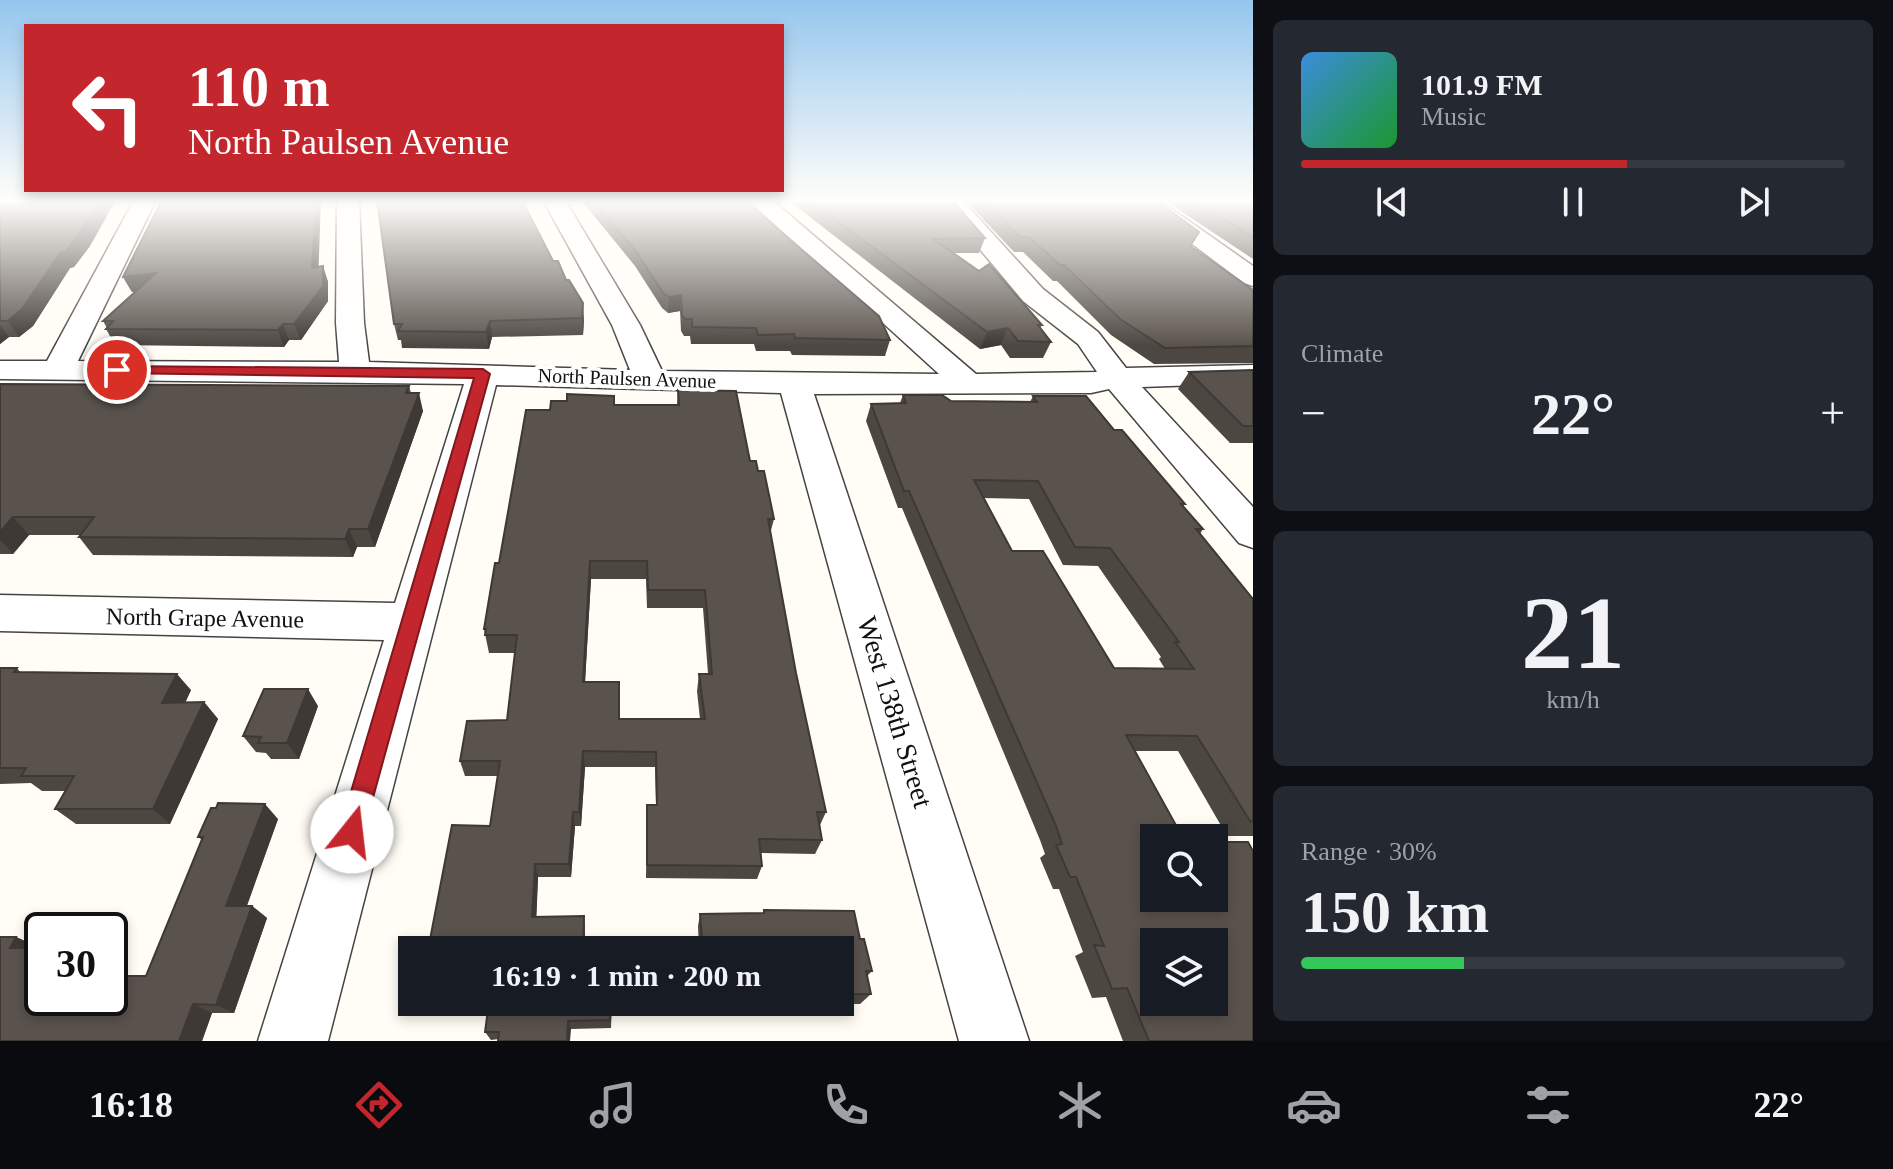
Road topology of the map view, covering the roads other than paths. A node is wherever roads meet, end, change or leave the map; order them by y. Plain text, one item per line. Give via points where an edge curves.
1 (120, 249) edge
2 (349, 249) edge
3 (582, 249) edge
4 (814, 249) edge
5 (992, 249) edge
6 (1212, 249) edge
7 (1253, 278) edge
8 (0, 370) edge
9 (58, 370) junction
10 (355, 371) junction
11 (483, 374) junction
12 (1253, 374) edge
13 (1117, 378) junction
14 (651, 381) junction
15 (795, 384) junction
16 (969, 384) junction
17 (1253, 533) edge
18 (0, 613) edge
19 (411, 622) junction
20 (293, 1041) edge
21 (994, 1041) edge

1 - 9 street
2 - 10 street
3 - 14 street
4 - 16 street
5 - 13 street via 1033,295 1088,338
6 - 7 street
8 - 9 street, North Paulsen Avenue
9 - 10 street, North Paulsen Avenue
10 - 11 street, North Paulsen Avenue
11 - 14 street, North Paulsen Avenue
11 - 19 street
12 - 13 street, North Paulsen Avenue
13 - 16 street, North Paulsen Avenue
13 - 17 street
14 - 15 street, North Paulsen Avenue
15 - 16 street, North Paulsen Avenue
15 - 21 street, West 138th Street
18 - 19 street, North Grape Avenue
19 - 20 street

